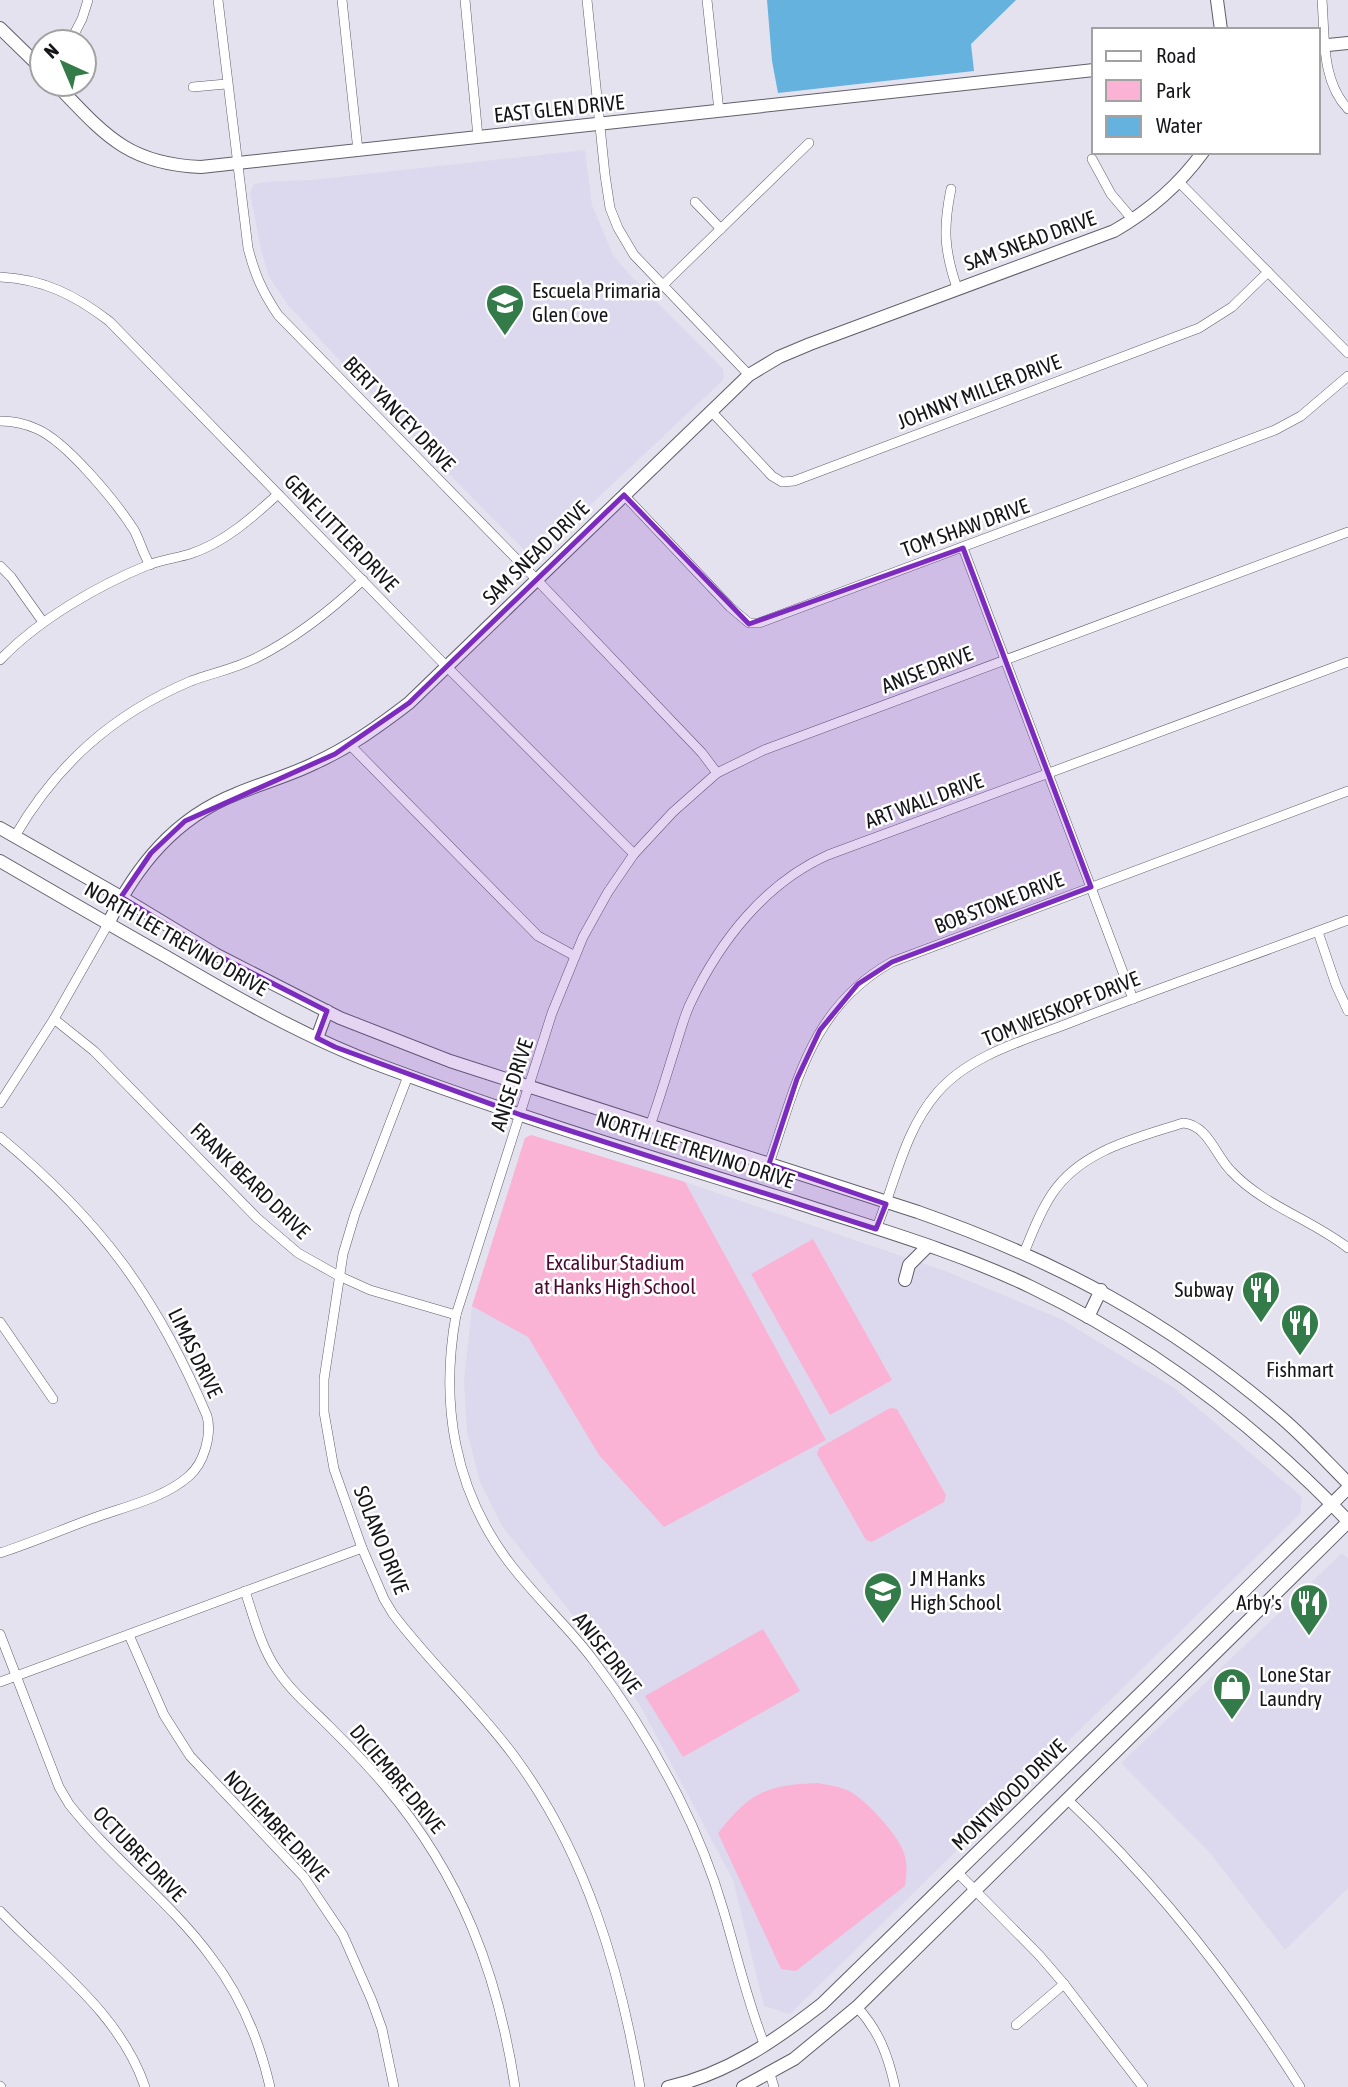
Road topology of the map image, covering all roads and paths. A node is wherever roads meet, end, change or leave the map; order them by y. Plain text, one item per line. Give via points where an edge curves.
1 (88, 0) edge
2 (218, 0) edge
3 (342, 0) edge
4 (465, 0) edge
5 (587, 0) edge
6 (707, 0) edge
7 (1217, 0) edge
8 (1322, 0) edge
9 (77, 28) edge
10 (1221, 28) edge
11 (1, 32) edge
12 (1348, 43) edge
13 (1322, 46) edge
14 (28, 56) edge
15 (1092, 70) edge
16 (226, 84) junction
17 (193, 88) dead end
18 (70, 98) edge
19 (1348, 109) edge
20 (719, 111) junction
21 (600, 124) junction
22 (478, 137) junction
23 (809, 143) dead end
24 (358, 151) junction
25 (1201, 154) edge
26 (1092, 159) dead end
27 (237, 163) junction
28 (1178, 181) junction
29 (951, 189) dead end
30 (695, 202) dead end
31 (1133, 220) junction
32 (721, 229) junction
33 (1268, 272) junction
34 (0, 277) edge
35 (663, 285) junction
36 (957, 288) junction
37 (1348, 353) edge
38 (749, 375) junction
39 (1348, 376) edge
40 (712, 411) junction
41 (0, 421) edge
42 (278, 494) junction
43 (624, 495) junction
44 (1348, 532) edge
45 (963, 548) junction
46 (150, 565) junction
47 (0, 566) edge
48 (536, 579) junction
49 (363, 580) junction
50 (43, 622) junction
51 (1005, 659) junction
52 (0, 660) edge
53 (1348, 662) edge
54 (447, 667) junction
55 (350, 745) junction
56 (717, 773) junction
57 (1048, 773) junction
58 (1348, 791) edge
59 (0, 828) edge
60 (15, 836) junction
61 (634, 854) junction
62 (0, 862) edge
63 (1091, 887) junction
64 (121, 897) junction
65 (1348, 920) edge
66 (108, 924) junction
67 (1318, 932) junction
68 (575, 956) junction
69 (1133, 999) junction
70 (327, 1011) junction
71 (1348, 1011) edge
72 (54, 1018) junction
73 (317, 1038) junction
74 (408, 1076) junction
75 (530, 1088) junction
76 (0, 1103) edge
77 (521, 1115) junction
78 (650, 1126) junction
79 (0, 1137) edge
80 (769, 1164) junction
81 (886, 1204) junction
82 (876, 1229) junction
83 (928, 1246) junction
84 (1348, 1248) edge
85 (1024, 1253) junction
86 (339, 1276) junction
87 (905, 1280) dead end
88 (1101, 1290) junction
89 (456, 1315) junction
90 (1088, 1317) junction
91 (0, 1322) edge
92 (52, 1399) dead end
93 (1348, 1486) edge
94 (1331, 1504) junction
95 (1348, 1521) edge
96 (362, 1548) junction
97 (0, 1553) edge
98 (245, 1591) junction
99 (0, 1634) edge
100 (130, 1635) junction
101 (16, 1676) junction
102 (0, 1682) edge
103 (1149, 1686) junction
104 (1165, 1704) junction
105 (1068, 1800) junction
106 (957, 1872) junction
107 (974, 1890) junction
108 (0, 1911) edge
109 (1064, 1984) junction
110 (857, 2007) junction
111 (1016, 2025) dead end
112 (765, 2046) junction
113 (770, 2074) junction
114 (145, 2087) edge
115 (270, 2087) edge
116 (394, 2087) edge
117 (515, 2087) edge
118 (640, 2087) edge
119 (668, 2087) edge
120 (743, 2087) edge
121 (774, 2087) edge
122 (895, 2087) edge
123 (1143, 2087) edge
124 (1300, 2087) edge

1 - 9 street
2 - 16 street, BERT YANCEY DRIVE
3 - 24 street
4 - 22 street
5 - 21 street
6 - 20 street
7 - 10 main road
8 - 13 street
11 - 14 main road
12 - 13 main road
13 - 19 street via 1335,93
15 - 20 main road, EAST GLEN DRIVE
16 - 17 street
16 - 27 street, BERT YANCEY DRIVE
18 - 27 main road, EAST GLEN DRIVE via 103,132 152,161 186,166
20 - 21 main road, EAST GLEN DRIVE
21 - 22 main road, EAST GLEN DRIVE
21 - 35 street via 610,208 634,255
22 - 24 main road, EAST GLEN DRIVE
23 - 32 street
24 - 27 main road, EAST GLEN DRIVE
25 - 28 main road, SAM SNEAD DRIVE
26 - 31 street via 1111,194
27 - 48 street, BERT YANCEY DRIVE via 255,276 278,315
28 - 31 main road, SAM SNEAD DRIVE
28 - 33 street
29 - 36 street via 945,244
30 - 32 street
31 - 36 main road, SAM SNEAD DRIVE via 1093,240
32 - 35 street
33 - 37 street
33 - 40 street, JOHNNY MILLER DRIVE via 1232,307 1199,328 794,481 782,482 772,475
34 - 42 street, GENE LITTLER DRIVE via 51,286 95,310
35 - 38 street
36 - 38 main road, SAM SNEAD DRIVE via 810,344
38 - 40 main road, SAM SNEAD DRIVE
39 - 45 street, TOM SHAW DRIVE via 1301,416 1275,430
40 - 43 main road, SAM SNEAD DRIVE
41 - 46 street via 36,428 60,445 122,512
42 - 46 street via 226,536 198,551
42 - 49 street, GENE LITTLER DRIVE
43 - 45 street, TOM SHAW DRIVE via 749,623
43 - 48 main road, SAM SNEAD DRIVE
44 - 51 street, ANISE DRIVE
45 - 51 street
46 - 50 street
47 - 50 street
48 - 54 main road, SAM SNEAD DRIVE
48 - 56 street, BERT YANCEY DRIVE
49 - 54 street, GENE LITTLER DRIVE
49 - 60 street via 292,638 256,659 170,691 103,732 58,774
50 - 52 street
51 - 56 street, ANISE DRIVE via 764,750
51 - 57 street
53 - 57 street, ART WALL DRIVE
54 - 55 main road, SAM SNEAD DRIVE via 409,703
54 - 61 street, GENE LITTLER DRIVE
55 - 64 main road, SAM SNEAD DRIVE via 208,806 185,821 151,853
55 - 68 street via 538,936
56 - 61 street, ANISE DRIVE
57 - 63 street
57 - 78 street, ART WALL DRIVE via 828,855 773,889 723,946 690,1004
58 - 63 street, BOB STONE DRIVE
59 - 60 main road, NORTH LEE TREVINO DRIVE
60 - 64 main road, NORTH LEE TREVINO DRIVE
61 - 68 street, ANISE DRIVE via 608,891
62 - 66 main road, NORTH LEE TREVINO DRIVE
63 - 69 street
63 - 80 street, BOB STONE DRIVE via 892,962 858,984 828,1018 806,1055
64 - 66 main road, SAM SNEAD DRIVE
64 - 70 main road, NORTH LEE TREVINO DRIVE via 215,954
65 - 67 street, TOM WEISKOPF DRIVE
66 - 72 street, SAM SNEAD DRIVE
66 - 73 main road, NORTH LEE TREVINO DRIVE
67 - 69 street, TOM WEISKOPF DRIVE
67 - 71 street
68 - 75 street, ANISE DRIVE
69 - 81 street, TOM WEISKOPF DRIVE via 995,1052 947,1082 911,1133
70 - 73 main road
70 - 75 main road, NORTH LEE TREVINO DRIVE via 414,1049
72 - 76 street, SAM SNEAD DRIVE
72 - 86 street, FRANK BEARD DRIVE via 94,1051 280,1239
73 - 74 main road, NORTH LEE TREVINO DRIVE
74 - 77 main road, NORTH LEE TREVINO DRIVE
74 - 86 street, SOLANO DRIVE via 355,1214
75 - 77 street, ANISE DRIVE
75 - 78 main road, NORTH LEE TREVINO DRIVE
77 - 82 main road, NORTH LEE TREVINO DRIVE
77 - 89 street, ANISE DRIVE
78 - 80 main road, NORTH LEE TREVINO DRIVE
79 - 97 street, LIMAS DRIVE via 69,1198 122,1261 175,1346 209,1429 198,1463 178,1484
80 - 81 main road, NORTH LEE TREVINO DRIVE
81 - 82 street, TOM WEISKOPF DRIVE
81 - 85 main road, NORTH LEE TREVINO DRIVE
82 - 83 main road, NORTH LEE TREVINO DRIVE
83 - 87 main road via 909,1265
83 - 90 main road, NORTH LEE TREVINO DRIVE via 996,1271
84 - 85 street via 1241,1181 1202,1130 1184,1123 1110,1147 1071,1172 1052,1194
85 - 88 main road, NORTH LEE TREVINO DRIVE
86 - 89 street, FRANK BEARD DRIVE
86 - 96 street, SOLANO DRIVE via 324,1379 324,1412 334,1469
88 - 90 main road
88 - 93 main road, NORTH LEE TREVINO DRIVE via 1160,1325 1236,1380 1286,1421
89 - 112 street, ANISE DRIVE via 449,1371 451,1422 470,1498 503,1555 594,1661 664,1769 714,1882
90 - 94 main road, NORTH LEE TREVINO DRIVE via 1210,1395
91 - 92 street
93 - 94 main road, MONTWOOD DRIVE
94 - 95 main road, NORTH LEE TREVINO DRIVE
94 - 103 main road, MONTWOOD DRIVE
95 - 104 main road, MONTWOOD DRIVE
96 - 98 street
96 - 118 street, SOLANO DRIVE via 393,1614 516,1758 562,1835 593,1901 612,1957
98 - 100 street
98 - 117 street, DICIEMBRE DRIVE via 267,1652 281,1676 384,1785 444,1869 490,1969
99 - 101 street, OCTUBRE DRIVE
100 - 101 street
100 - 116 street, NOVIEMBRE DRIVE via 163,1715 190,1756 304,1877 343,1935 372,2000
101 - 102 street
101 - 115 street, OCTUBRE DRIVE via 69,1804 211,1956 250,2023
103 - 104 main road
103 - 106 main road, MONTWOOD DRIVE
104 - 105 main road, MONTWOOD DRIVE
105 - 107 main road, MONTWOOD DRIVE
105 - 124 street via 1177,1915
106 - 107 street
106 - 112 main road, MONTWOOD DRIVE via 822,2004
107 - 109 street
107 - 110 main road, MONTWOOD DRIVE
108 - 114 street via 111,2024 127,2046
109 - 111 street
109 - 123 street
110 - 113 main road, MONTWOOD DRIVE
110 - 122 street via 884,2047
112 - 119 main road, MONTWOOD DRIVE via 724,2068
113 - 120 main road, MONTWOOD DRIVE
113 - 121 street

